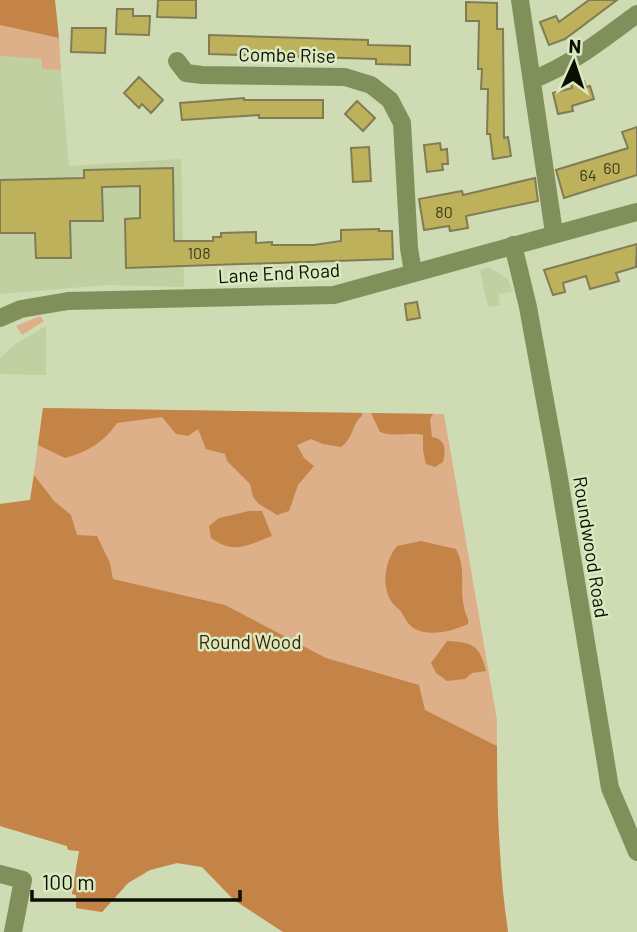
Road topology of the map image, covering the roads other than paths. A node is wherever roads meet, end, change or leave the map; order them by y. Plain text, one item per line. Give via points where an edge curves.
1 (520, 0) edge
2 (637, 14) edge
3 (177, 61) dead end
4 (532, 80) junction
5 (637, 212) edge
6 (554, 233) junction
7 (513, 245) junction
8 (414, 272) junction
9 (0, 318) edge
10 (637, 852) edge
11 (0, 874) edge
12 (13, 932) edge

1 - 4 street
2 - 4 street via 585,52
3 - 8 street, Combe Rise via 186,73 202,75 345,77 371,85 390,100 402,123
4 - 6 street
5 - 6 street, Lane End Road
6 - 7 street, Lane End Road
7 - 8 street, Lane End Road
7 - 10 street, Roundwood Road via 558,472 610,788
8 - 9 street, Lane End Road via 334,295 68,301 21,309
11 - 12 street via 23,880

